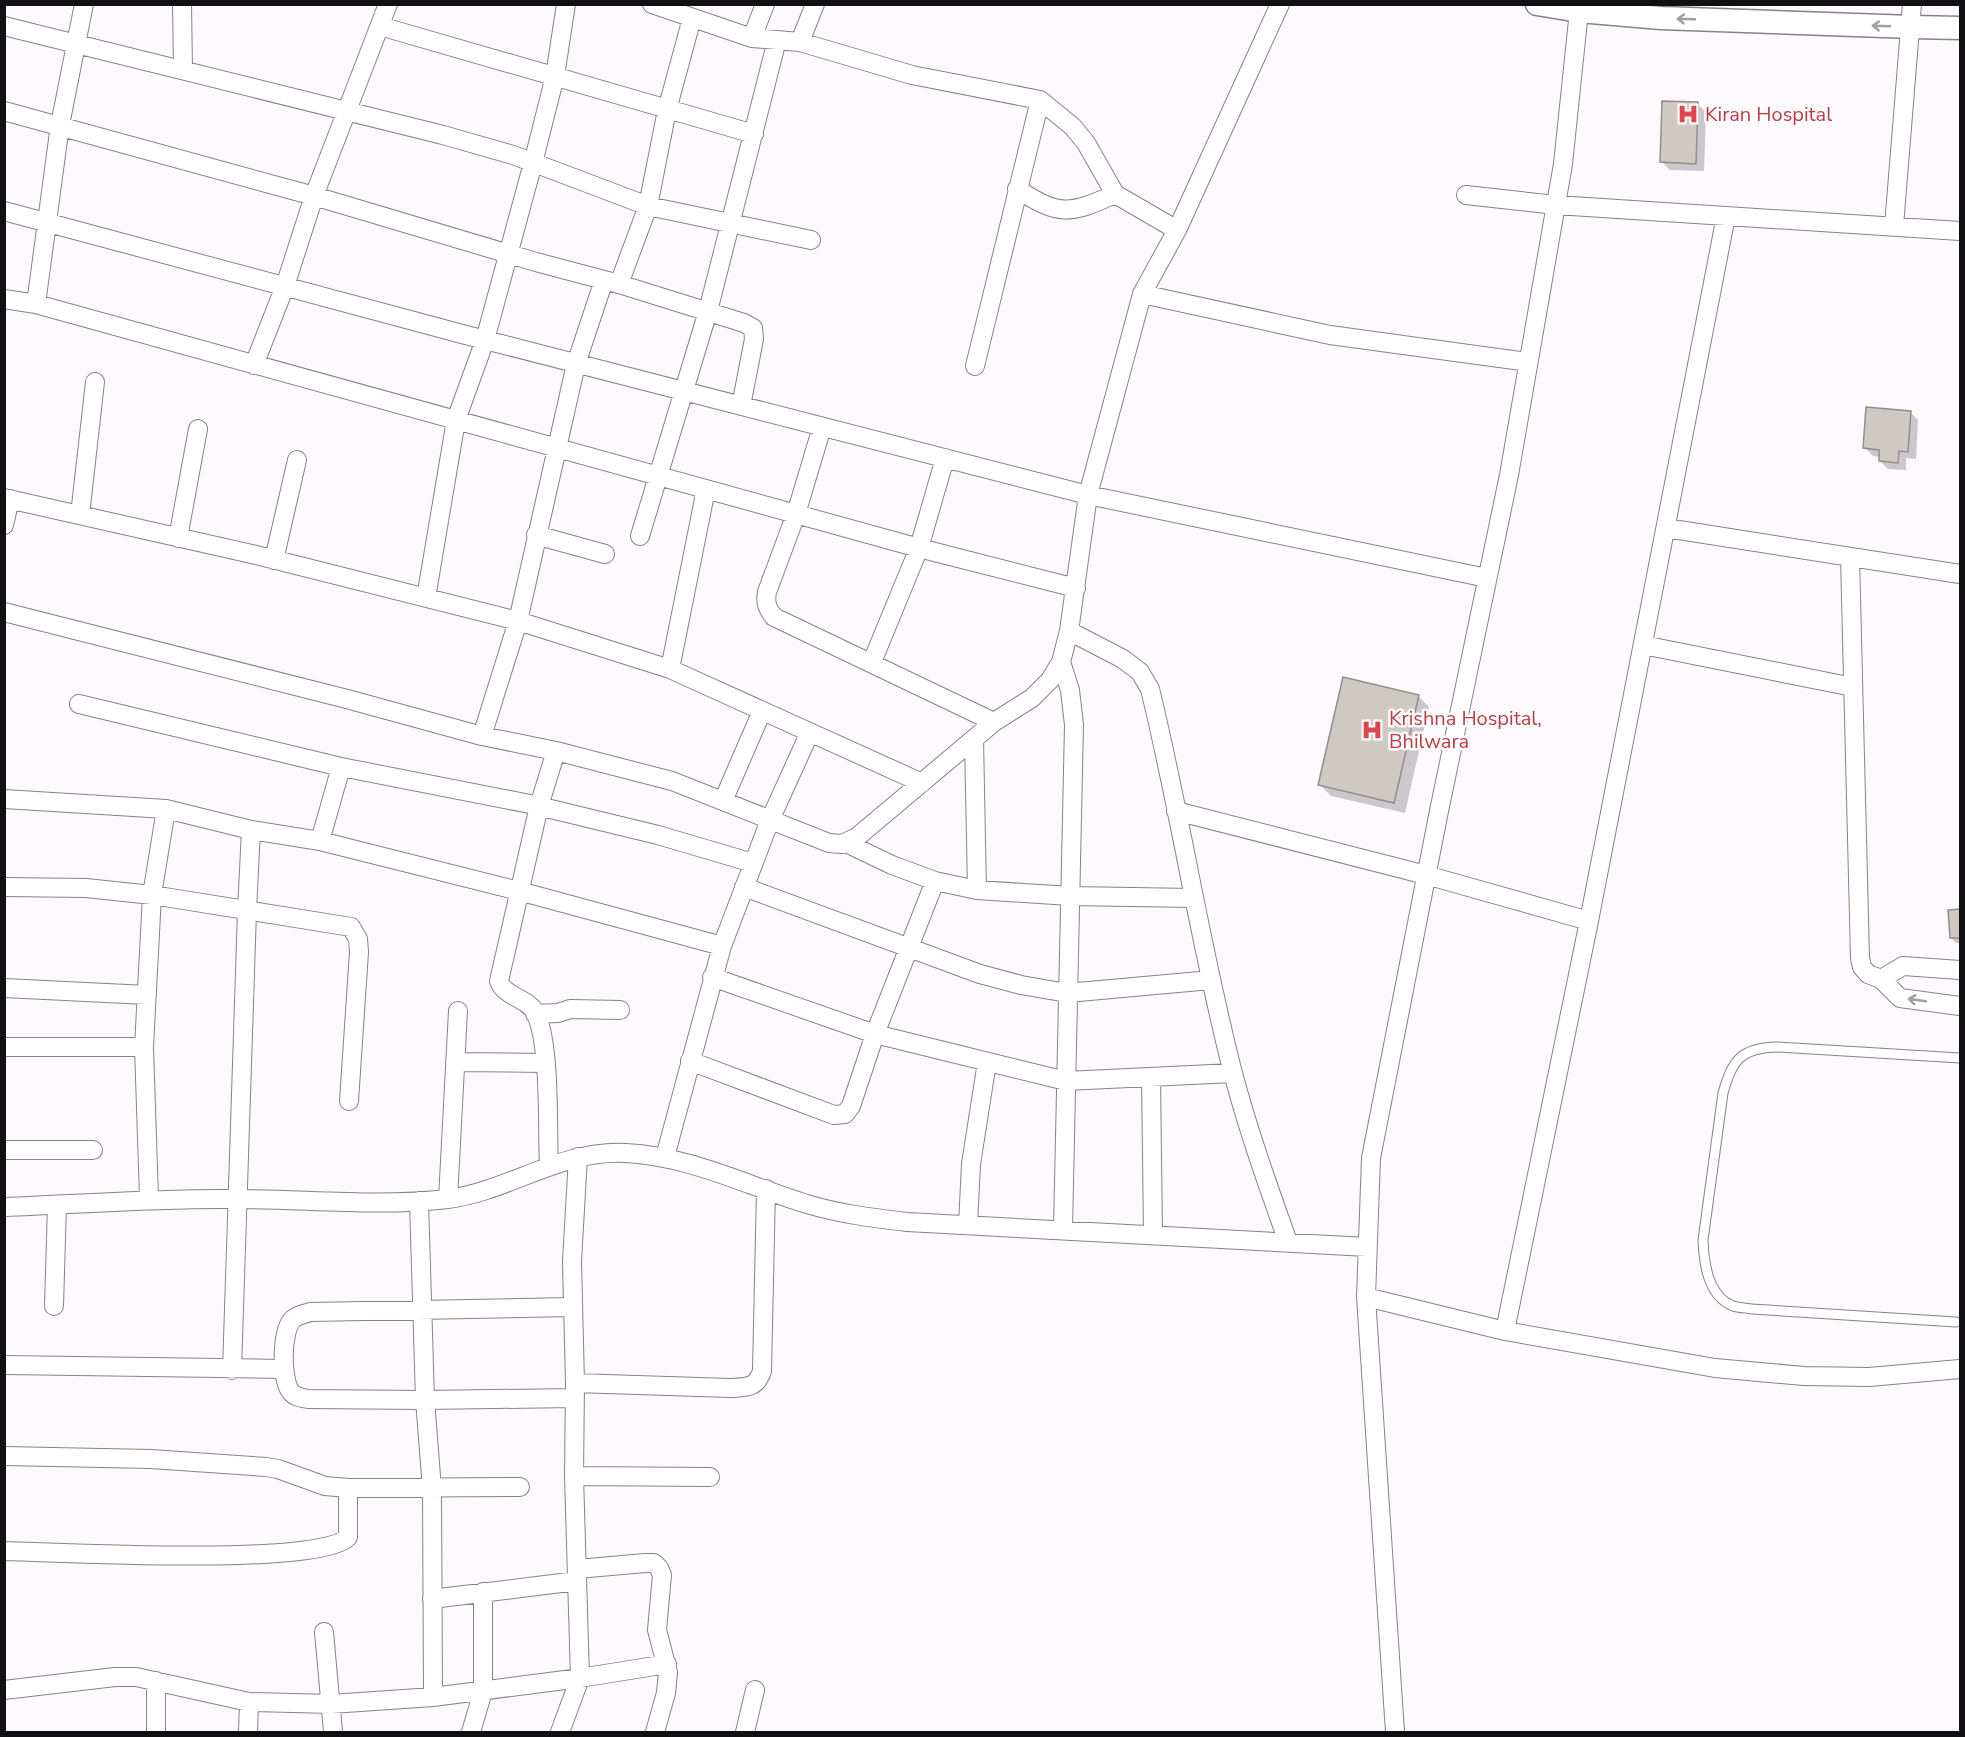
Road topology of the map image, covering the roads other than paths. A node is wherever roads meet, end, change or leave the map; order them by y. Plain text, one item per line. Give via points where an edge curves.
1 (84, 4) edge
2 (182, 4) edge
3 (388, 4) edge
4 (566, 4) edge
5 (765, 4) edge
6 (815, 4) edge
7 (1280, 4) edge
8 (1537, 4) edge
9 (1912, 4) edge
10 (656, 5) edge
11 (1580, 8) edge
12 (1754, 13) edge
13 (692, 18) junction
14 (4, 26) edge
15 (380, 26) junction
16 (1912, 27) junction
17 (1960, 28) edge
18 (752, 38) junction
19 (777, 40) junction
20 (800, 42) junction
21 (76, 43) junction
22 (183, 69) junction
23 (555, 76) junction
24 (1040, 100) junction
25 (347, 110) junction
26 (667, 110) junction
27 (4, 111) edge
28 (60, 125) junction
29 (754, 134) junction
30 (533, 163) junction
31 (1017, 189) junction
32 (1115, 194) junction
33 (1466, 195) dead end
34 (314, 196) junction
35 (1556, 205) junction
36 (648, 206) junction
37 (4, 211) edge
38 (1726, 216) junction
39 (47, 221) junction
40 (731, 224) junction
41 (1894, 226) junction
42 (1177, 230) junction
43 (1960, 231) edge
44 (811, 240) dead end
45 (509, 254) junction
46 (612, 282) junction
47 (285, 286) junction
48 (1142, 294) junction
49 (4, 299) edge
50 (36, 304) junction
51 (708, 311) junction
52 (485, 340) junction
53 (1528, 362) junction
54 (254, 364) junction
55 (576, 364) junction
56 (975, 366) dead end
57 (94, 382) dead end
58 (683, 391) junction
59 (741, 406) junction
60 (456, 420) junction
61 (822, 427) junction
62 (198, 429) dead end
63 (558, 448) junction
64 (945, 458) junction
65 (297, 460) dead end
66 (658, 476) junction
67 (706, 489) junction
68 (1088, 495) junction
69 (7, 499) edge
70 (796, 514) junction
71 (80, 515) junction
72 (4, 525) edge
73 (1666, 528) junction
74 (536, 535) junction
75 (640, 536) dead end
76 (178, 538) junction
77 (919, 548) junction
78 (606, 554) dead end
79 (1850, 557) junction
80 (274, 560) junction
81 (1960, 574) edge
82 (1487, 578) junction
83 (1076, 588) junction
84 (426, 598) junction
85 (4, 612) edge
86 (518, 621) junction
87 (1069, 631) junction
88 (1643, 645) junction
89 (872, 662) junction
90 (1061, 662) junction
91 (670, 669) junction
92 (1853, 687) junction
93 (80, 704) dead end
94 (762, 711) junction
95 (994, 722) junction
96 (810, 732) junction
97 (482, 736) junction
98 (974, 739) junction
99 (556, 751) junction
100 (341, 767) junction
101 (922, 783) junction
102 (4, 799) edge
103 (723, 801) junction
104 (538, 806) junction
105 (166, 809) junction
106 (1176, 811) junction
107 (770, 820) junction
108 (251, 830) junction
109 (320, 841) junction
110 (846, 843) junction
111 (753, 863) junction
112 (1426, 875) junction
113 (935, 881) junction
114 (4, 887) edge
115 (744, 887) junction
116 (976, 890) junction
117 (519, 891) junction
118 (152, 895) junction
119 (1070, 896) junction
120 (1194, 898) junction
121 (247, 911) junction
122 (1589, 921) junction
123 (722, 946) junction
124 (908, 947) junction
125 (1960, 970) edge
126 (712, 977) junction
127 (1881, 979) junction
128 (1211, 980) junction
129 (4, 988) edge
130 (1067, 993) junction
131 (147, 995) junction
132 (1960, 1006) edge
133 (620, 1010) dead end
134 (458, 1011) dead end
135 (535, 1014) junction
136 (875, 1034) junction
137 (4, 1047) edge
138 (144, 1047) junction
139 (1960, 1058) edge
140 (690, 1061) junction
141 (455, 1062) junction
142 (987, 1062) junction
143 (545, 1063) junction
144 (1233, 1073) junction
145 (1151, 1077) junction
146 (1066, 1081) junction
147 (349, 1101) dead end
148 (4, 1150) edge
149 (93, 1150) dead end
150 (578, 1157) junction
151 (665, 1157) junction
152 (549, 1167) junction
153 (766, 1190) junction
154 (448, 1198) junction
155 (149, 1199) junction
156 (237, 1199) junction
157 (419, 1201) junction
158 (57, 1205) junction
159 (4, 1207) edge
160 (968, 1225) junction
161 (1063, 1229) junction
162 (1153, 1235) junction
163 (1288, 1242) junction
164 (1367, 1246) junction
165 (1366, 1297) junction
166 (54, 1306) dead end
167 (572, 1307) junction
168 (422, 1309) junction
169 (1956, 1322) dead end
170 (1505, 1331) junction
171 (4, 1365) edge
172 (284, 1369) junction
173 (1960, 1369) edge
174 (232, 1370) junction
175 (574, 1390) junction
176 (425, 1400) junction
177 (4, 1456) edge
178 (574, 1476) junction
179 (710, 1476) dead end
180 (520, 1487) dead end
181 (348, 1488) junction
182 (432, 1489) junction
183 (4, 1551) edge
184 (577, 1575) junction
185 (483, 1592) junction
186 (432, 1599) junction
187 (324, 1632) dead end
188 (667, 1664) junction
189 (580, 1678) junction
190 (156, 1681) junction
191 (4, 1690) edge
192 (755, 1690) dead end
193 (483, 1691) junction
194 (433, 1697) junction
195 (249, 1702) junction
196 (331, 1704) junction
197 (156, 1732) edge
198 (248, 1732) edge
199 (333, 1732) edge
200 (471, 1732) edge
201 (560, 1732) edge
202 (655, 1732) edge
203 (745, 1732) edge
204 (1395, 1732) edge

1 - 21 street
2 - 22 street
3 - 15 street
4 - 23 street
5 - 18 street
6 - 20 street
7 - 42 street
8 - 11 street
9 - 16 street
10 - 13 street
12 -> 11 street via 1661,18
11 - 35 street
16 -> 12 street
13 - 18 street
13 - 26 street
14 - 21 street
15 - 23 street
15 - 25 street
16 - 17 street
16 - 41 street
18 - 19 street
19 - 20 street
19 - 29 street
20 - 24 street via 912,75
21 - 22 street
21 - 28 street
22 - 25 street
23 - 26 street
23 - 30 street
24 - 31 street
24 - 32 street via 1086,143
25 - 30 street
25 - 34 street
26 - 29 street
26 - 36 street
27 - 28 street
28 - 34 street
28 - 39 street
29 - 40 street
30 - 36 street
30 - 45 street
31 - 32 street via 1057,210 1093,204
31 - 56 street
32 - 42 street
33 - 35 street
34 - 45 street
34 - 47 street
35 - 38 street
35 - 53 street
36 - 40 street
36 - 46 street
37 - 39 street
38 - 41 street
38 - 73 street
39 - 47 street
39 - 50 street
40 - 44 street
40 - 51 street
41 - 43 street
42 - 48 street
45 - 46 street
45 - 52 street
46 - 51 street
46 - 55 street
47 - 52 street
47 - 54 street
48 - 53 street via 1330,335
48 - 68 street
49 - 50 street
50 - 54 street
51 - 58 street
51 - 59 street via 753,328
52 - 55 street
52 - 60 street
53 - 82 street
54 - 60 street
55 - 58 street
55 - 63 street
57 - 71 street
58 - 59 street
58 - 66 street
59 - 61 street
60 - 63 street
60 - 84 street
61 - 64 street
61 - 70 street
62 - 76 street
63 - 66 street
63 - 74 street
64 - 68 street
64 - 77 street
65 - 80 street
66 - 67 street
66 - 75 street
67 - 70 street
67 - 91 street
68 - 82 street
68 - 83 street
69 - 71 street
69 - 72 street
70 - 77 street
70 - 89 street via 767,592 768,610
71 - 76 street
73 - 79 street
73 - 88 street
74 - 78 street
74 - 86 street
76 - 80 street
77 - 83 street
77 - 89 street
79 - 81 street
79 - 92 street
80 - 84 street
82 - 112 street
83 - 87 street
84 - 86 street
85 - 97 street
86 - 91 street
86 - 97 street
87 - 90 street
87 - 106 street via 1140,672 1150,689
88 - 92 street
88 - 122 street
89 - 95 street
90 - 95 street via 1032,698
90 - 119 street via 1070,690 1074,725
91 - 94 street
92 - 127 street via 1860,958 1868,974
93 - 100 street
94 - 96 street
94 - 103 street
95 - 98 street
96 - 101 street
96 - 107 street
97 - 99 street
98 - 101 street
98 - 116 street
99 - 103 street via 672,781
99 - 104 street
100 - 104 street
100 - 109 street
101 - 110 street
102 - 105 street
103 - 107 street
104 - 111 street
104 - 117 street
105 - 108 street
105 - 118 street
106 - 112 street
106 - 120 street
107 - 110 street via 830,843
107 - 111 street
108 - 109 street
108 - 121 street
109 - 117 street
110 - 113 street
111 - 115 street
112 - 122 street
112 - 164 street via 1371,1158
113 - 116 street
113 - 124 street
114 - 118 street via 86,888
115 - 123 street
115 - 124 street
116 - 119 street
117 - 123 street
117 - 135 street via 499,981 505,991 531,1005
118 - 121 street
118 - 131 street
119 - 120 street
119 - 130 street
120 - 128 street
121 - 147 street via 343,925 356,932 359,952
121 - 156 street
122 - 170 street
123 - 126 street
124 - 130 street via 1021,986
124 - 136 street
125 - 127 street via 1903,966
126 - 136 street
126 - 140 street
132 -> 127 street via 1900,998
128 - 130 street
128 - 144 street
129 - 131 street
130 - 146 street
131 - 138 street
133 - 135 street via 570,1009
134 - 141 street
135 - 143 street
136 - 140 street via 851,1106 840,1115
136 - 142 street
137 - 138 street
138 - 155 street
139 - 169 lane via 1777,1047 1745,1053 1736,1060 1723,1093 1703,1240 1710,1282 1719,1296 1734,1306
140 - 151 street
141 - 143 street
141 - 154 street
142 - 146 street
142 - 160 street via 971,1164
143 - 152 street
144 - 145 street
144 - 163 street
145 - 146 street
145 - 162 street
146 - 161 street
148 - 149 street
150 - 151 street via 625,1153
150 - 152 street
150 - 167 street
151 - 153 street
152 - 154 street via 496,1187
153 - 160 street via 854,1216
153 - 175 street via 759,1380 753,1385 730,1388
154 - 157 street
155 - 156 street
155 - 158 street
156 - 157 street
156 - 174 street
157 - 168 street
158 - 159 street
158 - 166 street
160 - 161 street
161 - 162 street
162 - 163 street
163 - 164 street
164 - 165 street
165 - 170 street
165 - 204 street
167 - 168 street
167 - 175 street
168 - 172 street via 300,1315 288,1327
168 - 176 street
170 - 173 street via 1715,1368 1804,1376 1869,1377
171 - 174 street
172 - 174 street
172 - 176 street via 291,1391 308,1399
175 - 176 street
175 - 178 street
176 - 182 street
177 - 181 street via 247,1465 278,1469 325,1486
178 - 179 street
178 - 184 street
180 - 182 street
181 - 182 street
181 - 183 street via 348,1538 311,1550 264,1556
182 - 186 street
184 - 185 street
184 - 188 street via 654,1563 659,1568 661,1583 657,1630
184 - 189 street
185 - 186 street
185 - 193 street
186 - 194 street
187 - 196 street
188 - 189 street
188 - 202 street via 666,1693
189 - 193 street
189 - 201 street
190 - 191 street via 114,1677
190 - 195 street
190 - 197 street
192 - 203 street
193 - 194 street
193 - 200 street
194 - 196 street
195 - 196 street
195 - 198 street
196 - 199 street

